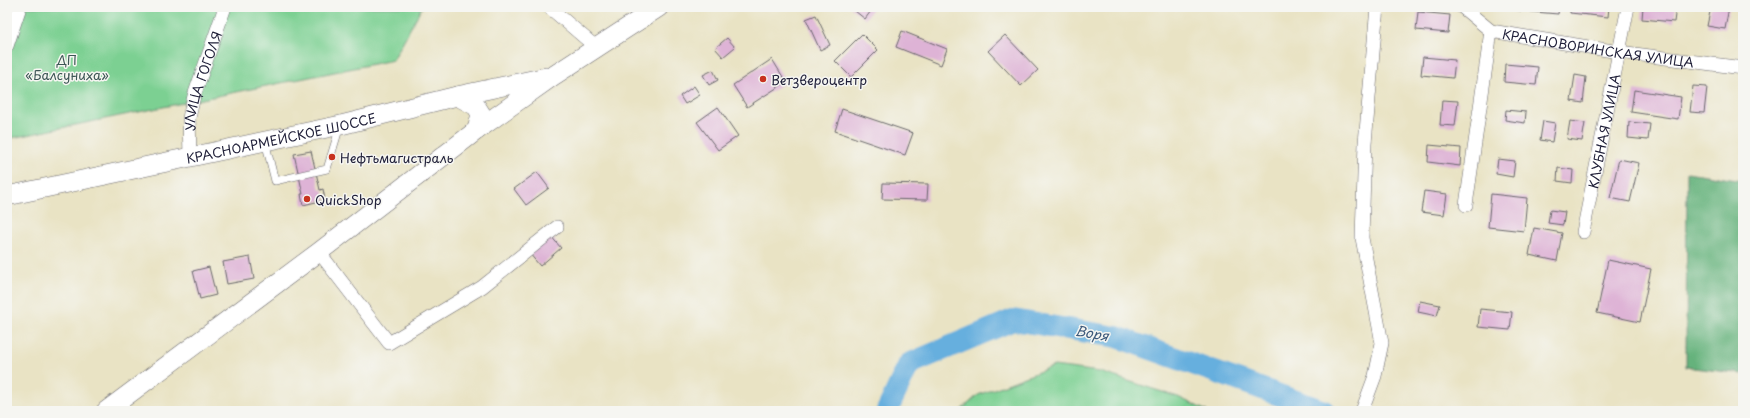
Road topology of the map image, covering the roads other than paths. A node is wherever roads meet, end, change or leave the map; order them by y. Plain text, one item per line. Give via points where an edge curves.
1 (20, 7) edge
2 (225, 7) edge
3 (549, 7) edge
4 (659, 7) edge
5 (1377, 7) edge
6 (1462, 7) edge
7 (1628, 7) edge
8 (1491, 31) junction
9 (7, 46) edge
10 (598, 48) junction
11 (1619, 52) junction
12 (1743, 68) edge
13 (553, 76) junction
14 (457, 96) junction
15 (340, 125) junction
16 (477, 130) junction
17 (265, 141) junction
18 (190, 156) junction
19 (8, 194) edge
20 (1466, 205) dead end
21 (557, 227) dead end
22 (1583, 232) dead end
23 (319, 252) junction
24 (106, 411) edge
25 (1362, 411) edge

1 - 9 street
2 - 18 street, УЛИЦА ГОГОЛЯ via 194,96 189,118
3 - 10 street
4 - 10 main road
5 - 25 street via 1366,143 1362,238 1382,343 1375,376
6 - 8 street, КРАСНОВОРИНСКАЯ УЛИЦА
7 - 11 street, КЛУБНАЯ УЛИЦА
8 - 11 street, КРАСНОВОРИНСКАЯ УЛИЦА
8 - 20 street
10 - 13 main road
11 - 12 street, КРАСНОВОРИНСКАЯ УЛИЦА
11 - 22 street, КЛУБНАЯ УЛИЦА
13 - 14 main road, КРАСНОАРМЕЙСКОЕ ШОССЕ
13 - 16 main road
14 - 15 main road, КРАСНОАРМЕЙСКОЕ ШОССЕ
14 - 16 main road via 476,106 481,114
15 - 17 main road, КРАСНОАРМЕЙСКОЕ ШОССЕ
15 - 17 lane via 327,169 275,181
16 - 23 main road
17 - 18 main road, КРАСНОАРМЕЙСКОЕ ШОССЕ
18 - 19 main road, КРАСНОАРМЕЙСКОЕ ШОССЕ
21 - 23 street via 482,288 389,343
23 - 24 main road

